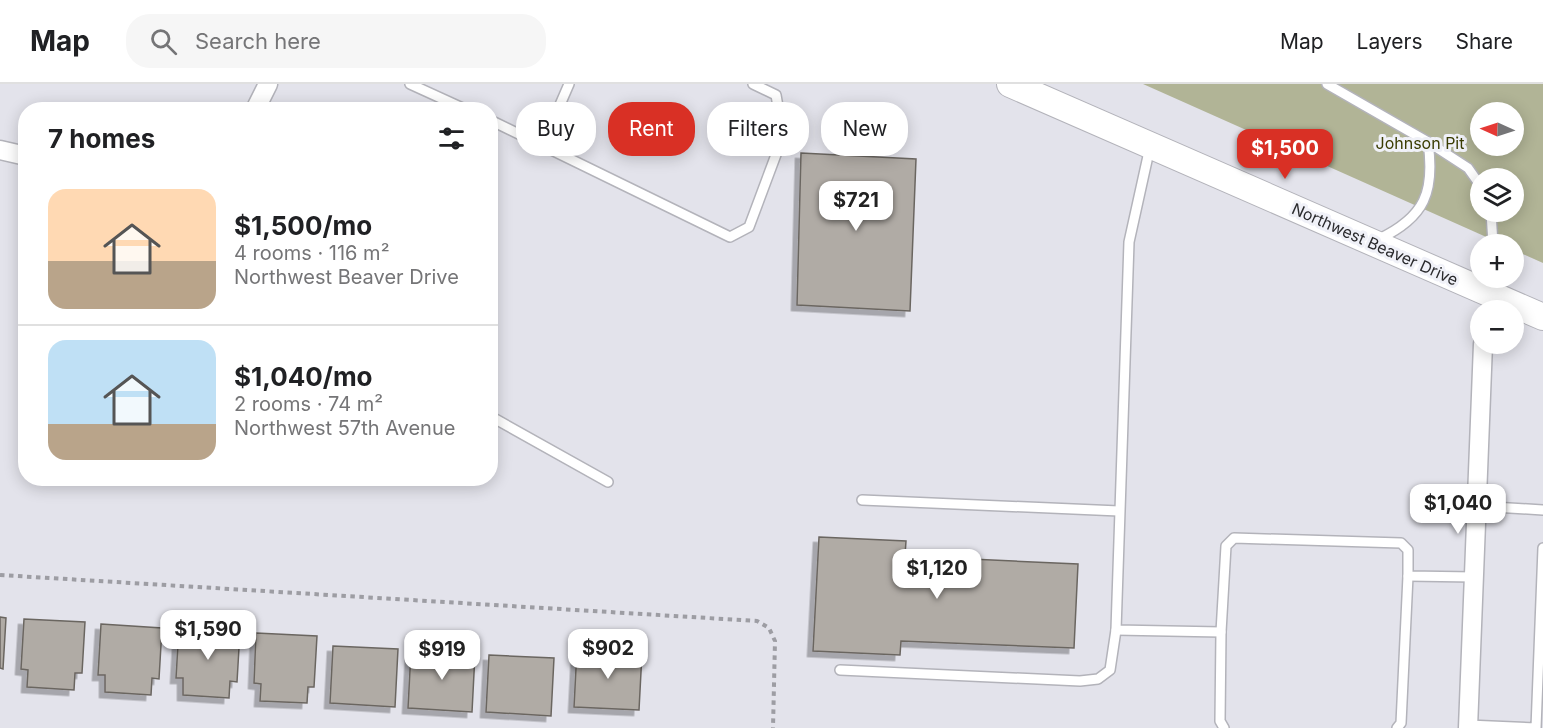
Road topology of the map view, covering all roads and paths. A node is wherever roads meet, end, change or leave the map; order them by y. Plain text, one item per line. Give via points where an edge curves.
1 (268, 84) edge
2 (410, 84) edge
3 (569, 84) edge
4 (753, 84) edge
5 (1010, 84) edge
6 (1327, 84) edge
7 (259, 102) edge
8 (449, 102) edge
9 (561, 102) edge
10 (498, 124) edge
11 (516, 132) edge
12 (1428, 142) junction
13 (1150, 145) junction
14 (0, 150) edge
15 (18, 154) edge
16 (567, 156) edge
17 (1470, 172) edge
18 (1374, 242) junction
19 (1487, 296) edge
20 (1543, 317) edge
21 (1483, 354) edge
22 (498, 420) edge
23 (608, 482) dead end
24 (862, 500) dead end
25 (1477, 506) junction
26 (1543, 510) edge
27 (1119, 511) junction
28 (1543, 548) edge
29 (0, 575) edge
30 (1408, 576) junction
31 (1474, 577) junction
32 (1116, 630) junction
33 (1221, 632) junction
34 (840, 670) dead end
35 (1468, 726) edge
36 (773, 728) edge
37 (1224, 728) edge
38 (1397, 728) edge

1 - 7 street
2 - 8 lane
3 - 9 lane
4 - 16 lane via 776,95 783,136 749,227 729,237
5 - 13 main road, Northwest Beaver Drive
6 - 12 lane
10 - 11 lane
12 - 17 lane
12 - 18 lane via 1432,172 1423,203 1402,228
13 - 18 main road, Northwest Beaver Drive
13 - 27 lane via 1129,242
14 - 15 street
18 - 19 main road, Northwest Beaver Drive
19 - 20 main road, Northwest Beaver Drive
21 - 25 street
22 - 23 lane
24 - 27 lane
25 - 26 lane
25 - 31 street
27 - 32 lane
28 - 35 lane via 1536,728
29 - 36 path via 757,621 769,628 775,641
30 - 31 lane
30 - 33 lane via 1408,550 1401,543 1234,538 1226,546
30 - 38 lane via 1401,723
31 - 35 street
32 - 33 lane
32 - 34 lane via 1110,670 1098,679
33 - 37 lane via 1220,721

